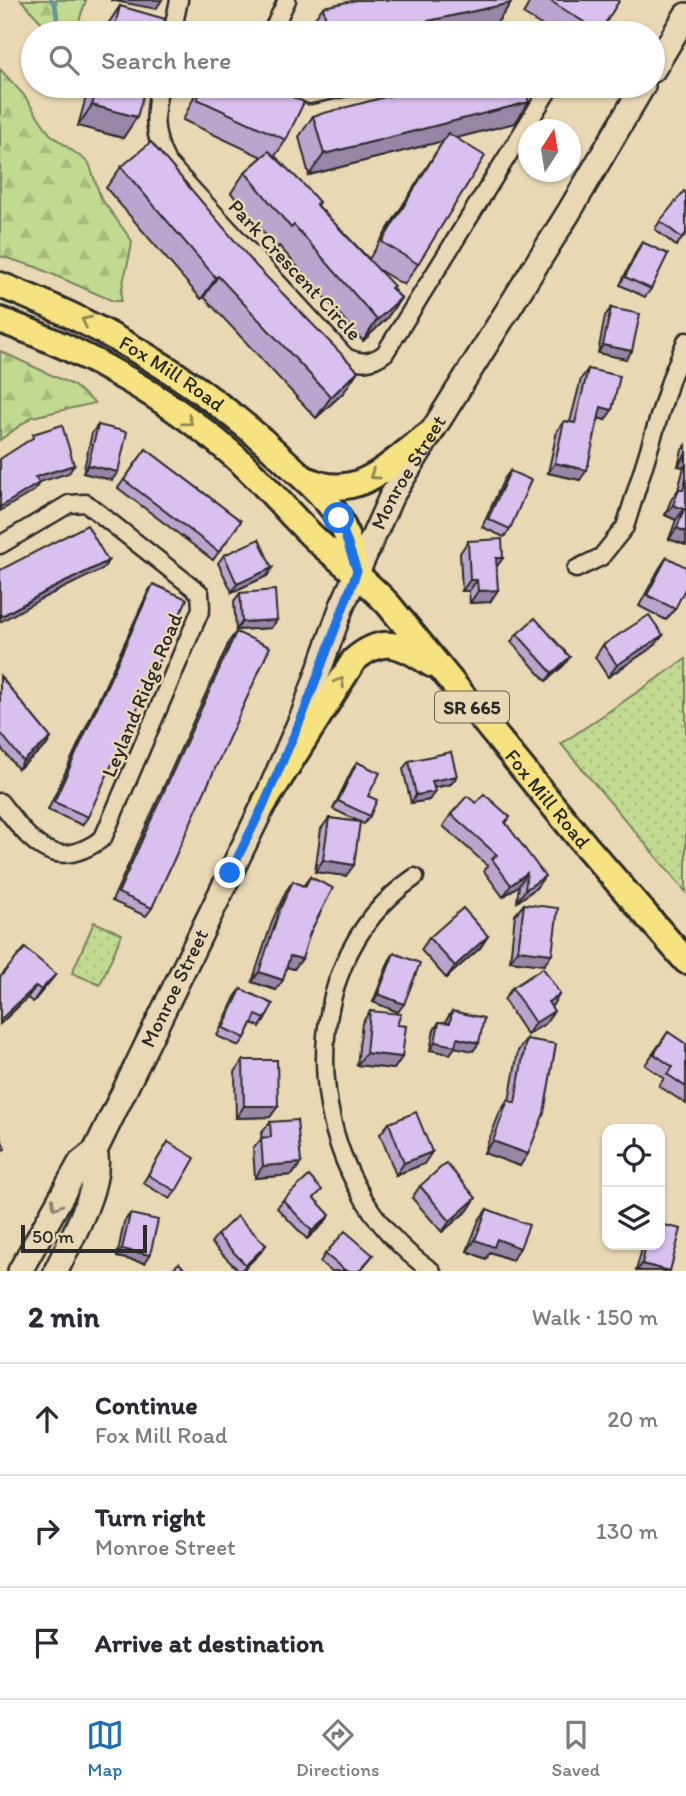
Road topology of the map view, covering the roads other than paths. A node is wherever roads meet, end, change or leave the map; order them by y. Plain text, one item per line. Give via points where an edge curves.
1 (179, 0) edge
2 (287, 0) edge
3 (686, 15) edge
4 (177, 21) edge
5 (277, 21) edge
6 (665, 50) edge
7 (157, 98) edge
8 (544, 98) edge
9 (636, 98) edge
10 (0, 285) edge
11 (0, 320) edge
12 (686, 341) edge
13 (429, 434) junction
14 (302, 477) junction
15 (0, 545) edge
16 (576, 569) dead end
17 (357, 571) junction
18 (444, 672) junction
19 (0, 802) edge
20 (265, 802) junction
21 (415, 877) dead end
22 (686, 961) edge
23 (95, 1151) junction
24 (20, 1271) edge
25 (56, 1271) edge
26 (432, 1271) edge

1 - 4 street
2 - 5 street
3 - 6 main road
7 - 8 street, Park Crescent Circle via 155,135 167,162 346,357 358,362 377,360 385,353
9 - 13 main road, Monroe Street
14 -> 10 main road, Fox Mill Road / SR 665 via 227,410 136,347
11 -> 17 main road, Fox Mill Road / SR 665 via 88,358 168,406 241,462 323,547
12 - 16 street via 625,527 601,556
13 -> 14 main road via 354,486 336,489
13 - 17 main road, Monroe Street via 391,497
14 - 17 main road, Fox Mill Road / SR 665 via 339,518
15 - 19 street, Leyland Ridge Road via 69,504 86,503 200,593 201,609 103,838 86,850 56,855 33,843
17 - 18 main road, Fox Mill Road / SR 665
17 - 20 main road, Monroe Street
20 -> 18 main road via 354,660 367,649 390,644
18 - 22 main road, Fox Mill Road / SR 665
20 - 23 main road, Monroe Street
21 - 26 street via 380,905 360,933 340,976 327,1029 325,1094 344,1162 371,1210 395,1239
23 -> 24 main road, Monroe Street via 80,1163
23 - 25 main road, Monroe Street via 99,1165

